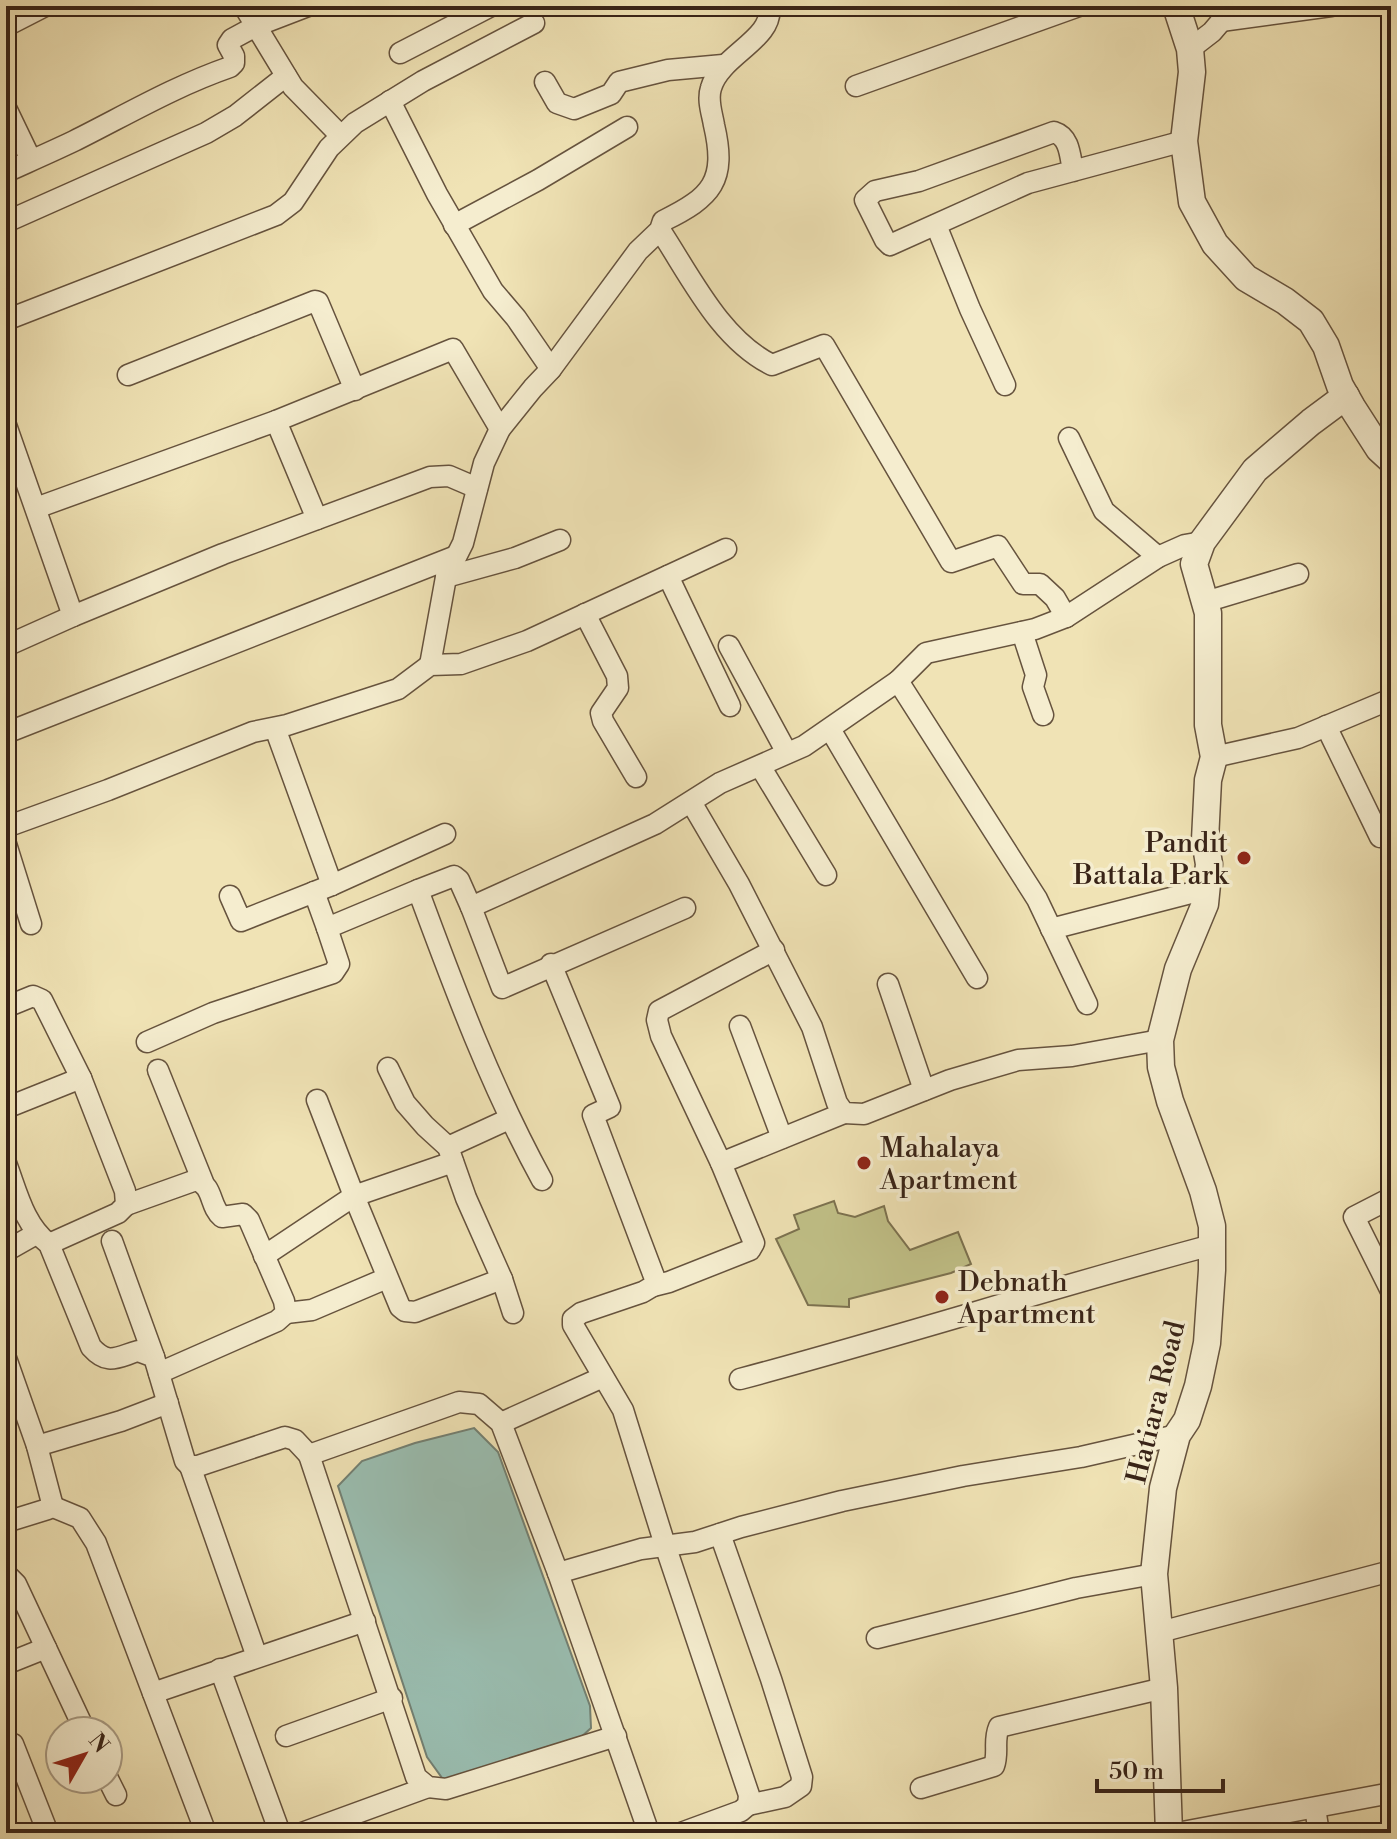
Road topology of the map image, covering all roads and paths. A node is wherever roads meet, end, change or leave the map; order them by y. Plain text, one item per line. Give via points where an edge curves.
1 (45, 6) edge
2 (244, 6) edge
3 (308, 6) edge
4 (491, 6) edge
5 (769, 6) edge
6 (1079, 6) edge
7 (1176, 6) edge
8 (1331, 6) edge
9 (1228, 14) edge
10 (534, 23) dead end
11 (6, 26) edge
12 (256, 26) junction
13 (1190, 49) junction
14 (400, 53) dead end
15 (723, 65) junction
16 (286, 76) junction
17 (545, 82) dead end
18 (856, 86) dead end
19 (390, 101) junction
20 (6, 108) edge
21 (627, 127) dead end
22 (340, 135) junction
23 (1184, 141) junction
24 (31, 160) junction
25 (1073, 171) junction
26 (6, 172) edge
27 (6, 222) edge
28 (454, 225) junction
29 (936, 225) junction
30 (660, 230) junction
31 (6, 320) edge
32 (551, 369) junction
33 (128, 375) dead end
34 (1005, 385) dead end
35 (355, 390) junction
36 (1346, 396) junction
37 (276, 421) junction
38 (6, 425) edge
39 (500, 429) junction
40 (1069, 438) dead end
41 (1391, 460) edge
42 (14, 479) edge
43 (477, 488) junction
44 (36, 508) junction
45 (317, 519) junction
46 (560, 540) dead end
47 (1202, 542) junction
48 (726, 549) dead end
49 (456, 556) junction
50 (1158, 557) junction
51 (1298, 574) dead end
52 (668, 576) junction
53 (446, 577) junction
54 (1205, 602) junction
55 (585, 614) junction
56 (73, 616) junction
57 (1066, 617) junction
58 (1022, 632) junction
59 (6, 646) edge
60 (729, 646) dead end
61 (430, 665) junction
62 (898, 681) junction
63 (1391, 699) edge
64 (730, 706) dead end
65 (1043, 715) dead end
66 (1326, 726) junction
67 (275, 728) junction
68 (830, 729) junction
69 (6, 733) edge
70 (787, 753) junction
71 (1214, 757) junction
72 (760, 766) junction
73 (636, 777) dead end
74 (691, 802) junction
75 (6, 827) edge
76 (445, 834) dead end
77 (1380, 837) dead end
78 (6, 844) edge
79 (826, 875) dead end
80 (323, 889) junction
81 (1206, 889) junction
82 (418, 890) junction
83 (230, 896) dead end
84 (471, 907) junction
85 (685, 908) dead end
86 (31, 924) dead end
87 (327, 928) junction
88 (1051, 929) junction
89 (774, 950) junction
90 (551, 964) junction
91 (977, 978) dead end
92 (888, 984) dead end
93 (1087, 1004) dead end
94 (6, 1007) edge
95 (740, 1026) dead end
96 (1160, 1040) junction
97 (147, 1042) dead end
98 (388, 1068) dead end
99 (158, 1070) dead end
100 (81, 1078) junction
101 (924, 1090) junction
102 (317, 1100) dead end
103 (6, 1108) edge
104 (844, 1113) junction
105 (509, 1119) junction
106 (782, 1138) junction
107 (450, 1155) junction
108 (6, 1163) edge
109 (721, 1163) junction
110 (542, 1180) dead end
111 (203, 1182) junction
112 (354, 1196) junction
113 (1391, 1198) edge
114 (126, 1205) junction
115 (43, 1239) junction
116 (112, 1241) dead end
117 (1212, 1245) junction
118 (6, 1251) edge
119 (264, 1256) junction
120 (387, 1278) junction
121 (502, 1279) junction
122 (653, 1286) junction
123 (1391, 1291) edge
124 (286, 1313) junction
125 (513, 1313) dead end
126 (6, 1358) edge
127 (156, 1365) junction
128 (603, 1377) junction
129 (740, 1379) dead end
130 (168, 1403) junction
131 (501, 1423) junction
132 (1177, 1435) junction
133 (37, 1446) junction
134 (309, 1455) junction
135 (190, 1466) junction
136 (51, 1506) junction
137 (6, 1522) edge
138 (720, 1534) junction
139 (665, 1545) junction
140 (1391, 1571) edge
141 (558, 1573) junction
142 (6, 1574) edge
143 (1154, 1574) junction
144 (365, 1621) junction
145 (1160, 1632) junction
146 (877, 1638) dead end
147 (46, 1648) junction
148 (257, 1657) junction
149 (6, 1664) edge
150 (220, 1669) junction
151 (1164, 1688) junction
152 (153, 1693) junction
153 (392, 1698) junction
154 (77, 1715) edge
155 (286, 1736) dead end
156 (616, 1736) junction
157 (13, 1744) dead end
158 (428, 1787) junction
159 (921, 1788) dead end
160 (1391, 1793) edge
161 (748, 1805) junction
162 (1315, 1808) junction
163 (48, 1833) edge
164 (206, 1833) edge
165 (280, 1833) edge
166 (302, 1833) edge
167 (649, 1833) edge
168 (681, 1833) edge
169 (1169, 1833) edge
170 (1177, 1833) edge
171 (1319, 1833) edge

1 - 11 street
2 - 12 street
3 - 12 street
4 - 14 street
5 - 15 street via 765,29
6 - 18 street
7 - 13 street
8 - 9 street
9 - 13 street
10 - 19 street
12 - 16 street
12 - 24 street via 228,45 234,56 230,67
13 - 23 street
15 - 17 street via 619,82 611,94 574,109 557,103
15 - 30 street via 709,102 720,155 718,175 701,200 663,221
16 - 22 street
16 - 27 street via 206,133
19 - 22 street
19 - 28 street
20 - 24 street
21 - 28 street
22 - 31 street via 293,202 276,215
23 - 25 street
23 - 36 street via 1192,202 1215,244 1246,278 1311,321
24 - 26 street
25 - 29 street via 1028,183
25 - 29 street via 1066,141 1054,132 919,181 875,191 865,200 890,245
28 - 32 street via 493,291
29 - 34 street
30 - 32 street via 638,251
30 - 57 street via 710,308 754,356 772,365 824,345 951,562 998,546 1023,584 1040,584
32 - 39 street
33 - 35 street via 316,301
35 - 37 street
35 - 39 street via 453,349
36 - 41 street
36 - 47 street via 1255,470
37 - 44 street
37 - 45 street
38 - 42 street
39 - 43 street
40 - 50 street via 1104,511
42 - 44 street
43 - 45 street via 449,476 430,477
43 - 49 street
44 - 56 street
45 - 56 street
46 - 53 street
47 - 50 street
47 - 54 street, Hatiara Road via 1194,564
48 - 52 street
49 - 53 street
49 - 69 street
50 - 57 street
51 - 54 street
52 - 55 street
52 - 64 street
53 - 61 street
54 - 71 street, Hatiara Road via 1208,725
55 - 61 street via 461,664
55 - 73 street via 617,676 618,688 601,713 603,721
56 - 59 street
57 - 58 street
58 - 62 street via 926,653
58 - 65 street
60 - 70 street
61 - 67 street via 398,689
62 - 68 street
62 - 88 street
63 - 66 street
66 - 71 street via 1298,738
66 - 77 street
67 - 75 street
67 - 80 street
68 - 70 street
68 - 91 street
70 - 72 street
71 - 81 street, Hatiara Road via 1208,780
72 - 74 street
72 - 79 street
74 - 84 street via 655,824
74 - 89 street
76 - 80 street
78 - 86 street
80 - 83 street via 241,921
80 - 87 street
81 - 88 street
81 - 96 street, Hatiara Road
82 - 84 street via 454,876
82 - 87 street
82 - 105 street
84 - 90 street via 502,988
85 - 90 street
87 - 97 street via 339,964 333,973 213,1013
88 - 93 street
89 - 104 street via 812,1027
89 - 109 street via 659,1011 661,1036
90 - 122 street via 610,1107 593,1115 653,1269
92 - 101 street
94 - 100 street via 33,996 42,1000
95 - 106 street
96 - 101 street via 1018,1060
96 - 117 street, Hatiara Road via 1161,1067 1203,1191
98 - 107 street via 405,1103
99 - 111 street
100 - 103 street
100 - 114 street
101 - 104 street via 864,1114
102 - 112 street
104 - 106 street
105 - 107 street
105 - 110 street
106 - 109 street
107 - 112 street
107 - 121 street
108 - 115 street via 27,1217
109 - 122 street via 753,1247
111 - 114 street
111 - 119 street via 222,1217 243,1214 249,1220
112 - 119 street
112 - 120 street
113 - 123 street via 1354,1217
114 - 115 street via 118,1213
115 - 118 street
115 - 127 street via 91,1347 111,1359 138,1351
116 - 127 street
117 - 129 street
117 - 132 street, Hatiara Road via 1207,1343 1187,1420
119 - 124 street
120 - 121 street via 400,1307 415,1312
120 - 124 street via 312,1310
121 - 125 street
122 - 128 street via 573,1319
124 - 127 street via 277,1321
126 - 133 street
127 - 130 street
128 - 131 street
128 - 139 street via 623,1410
130 - 133 street
130 - 135 street
131 - 134 street via 479,1404 459,1402
131 - 141 street
132 - 138 street via 842,1501
132 - 143 street, Hatiara Road via 1163,1488
133 - 136 street
134 - 135 street via 285,1437
134 - 144 street
135 - 148 street
136 - 137 street
136 - 152 street via 80,1518 90,1531
138 - 139 street
138 - 161 street via 802,1777 795,1792
139 - 141 street
139 - 161 street
140 - 145 street
141 - 156 street
142 - 147 street via 16,1584
143 - 145 street, Hatiara Road
143 - 146 street
144 - 148 street
144 - 153 street
145 - 151 street, Hatiara Road
147 - 149 street
147 - 154 street
148 - 150 street
150 - 152 street
150 - 165 street
151 - 159 street via 999,1727 994,1766
151 - 169 street, Hatiara Road
152 - 164 street
153 - 155 street
153 - 158 street via 410,1765
156 - 158 street via 446,1789
156 - 167 street
157 - 163 street
158 - 166 street
160 - 162 street
161 - 168 street
162 - 170 street
162 - 171 street

